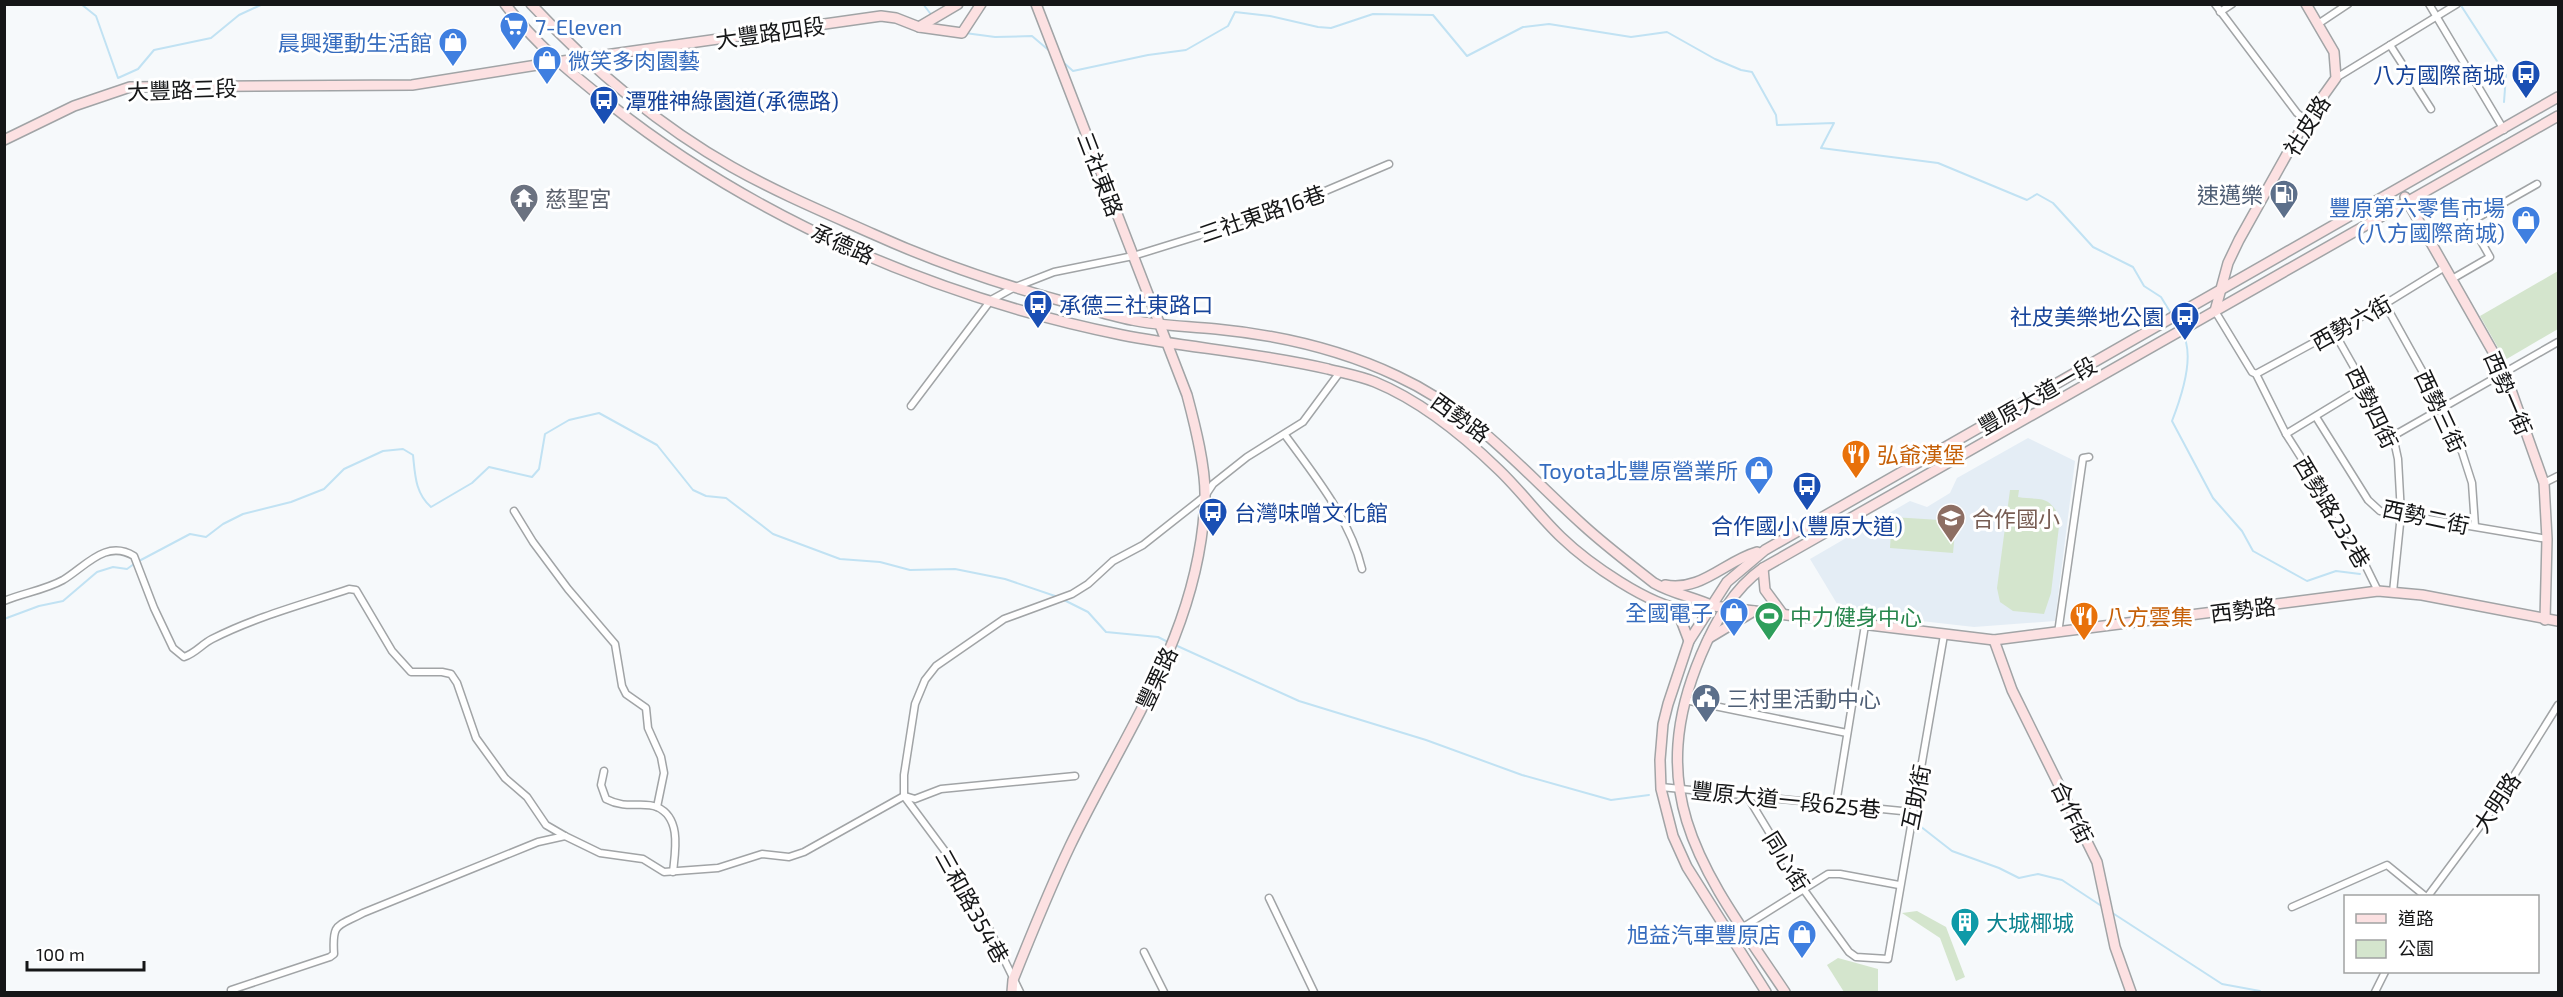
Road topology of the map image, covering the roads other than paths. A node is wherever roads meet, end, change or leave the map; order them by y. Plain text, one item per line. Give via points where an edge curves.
1 (506, 4) edge
2 (531, 4) edge
3 (958, 4) edge
4 (981, 4) edge
5 (1036, 4) edge
6 (2215, 4) edge
7 (2232, 4) edge
8 (2306, 4) edge
9 (2348, 4) edge
10 (2429, 4) edge
11 (2457, 4) edge
12 (2220, 12) junction
13 (2436, 17) junction
14 (2318, 24) junction
15 (919, 27) junction
16 (2390, 45) junction
17 (585, 57) junction
18 (556, 62) junction
19 (2336, 78) junction
20 (370, 87) joint
21 (2559, 97) edge
22 (2431, 109) dead end
23 (2559, 116) edge
24 (2306, 120) junction
25 (2504, 130) junction
26 (4, 140) edge
27 (1389, 164) dead end
28 (2537, 184) dead end
29 (2400, 187) junction
30 (2407, 200) junction
31 (1133, 256) junction
32 (2445, 267) junction
33 (2452, 279) junction
34 (1013, 288) junction
35 (2222, 289) junction
36 (991, 300) junction
37 (2385, 304) junction
38 (2215, 311) junction
39 (1162, 326) junction
40 (2334, 332) junction
41 (1168, 343) junction
42 (2558, 343) edge
43 (1340, 372) junction
44 (2505, 373) junction
45 (2256, 374) junction
46 (2365, 386) junction
47 (911, 406) dead end
48 (2444, 408) junction
49 (2316, 417) junction
50 (2286, 434) junction
51 (1285, 435) junction
52 (2393, 436) junction
53 (2089, 457) dead end
54 (2559, 476) edge
55 (2544, 483) junction
56 (1205, 496) junction
57 (514, 511) dead end
58 (2401, 514) junction
59 (2475, 526) junction
60 (2547, 539) junction
61 (1766, 550) junction
62 (1763, 568) junction
63 (1362, 569) dead end
64 (1654, 583) junction
65 (2378, 591) junction
66 (2393, 592) junction
67 (4, 601) edge
68 (1713, 606) junction
69 (1670, 608) junction
70 (1724, 608) junction
71 (1754, 611) junction
72 (1782, 613) junction
73 (2545, 620) junction
74 (2559, 621) edge
75 (1865, 625) junction
76 (2058, 633) junction
77 (1944, 635) junction
78 (1707, 640) junction
79 (1994, 640) junction
80 (1689, 641) junction
81 (1685, 700) junction
82 (2559, 705) edge
83 (1847, 733) junction
84 (604, 771) dead end
85 (1075, 776) dead end
86 (1661, 787) junction
87 (1678, 789) junction
88 (1746, 794) junction
89 (904, 796) junction
90 (1836, 804) junction
91 (657, 807) junction
92 (1912, 812) junction
93 (565, 836) junction
94 (673, 872) junction
95 (1899, 885) junction
96 (1804, 890) junction
97 (2424, 895) edge
98 (2428, 895) edge
99 (1269, 898) dead end
100 (2292, 907) dead end
101 (1742, 928) junction
102 (1729, 936) junction
103 (1144, 952) dead end
104 (1888, 959) joint
105 (2385, 973) edge
106 (1013, 980) junction
107 (231, 990) dead end
108 (1012, 993) edge
109 (1020, 993) edge
110 (1164, 993) edge
111 (1314, 993) edge
112 (1766, 993) edge
113 (1785, 993) edge
114 (2131, 993) edge
115 (2375, 993) edge

1 - 18 street, 承德路
2 - 17 street, 承德路
3 - 15 street
4 - 15 street, 大豐路四段 via 962,33
5 - 31 street, 三社東路
6 - 12 street
7 - 12 street
8 - 14 street, 社皮路
9 - 14 street
10 - 13 street
11 - 13 street
12 - 24 street
13 - 16 street
13 - 25 street
14 - 19 street, 社皮路 via 2334,52
15 - 17 street, 大豐路四段 via 880,16
16 - 19 street
16 - 22 street
17 - 18 street, 大豐路四段
17 - 34 street, 承德路 via 641,104 732,167 898,246
18 - 20 street, 大豐路四段 via 412,85
18 - 36 street, 承德路 via 651,136 727,186 808,228 899,268
19 - 24 street, 社皮路
20 - 26 street, 大豐路三段 via 130,87 74,106
21 - 25 street, 豐原大道一段
23 - 30 street, 豐原大道一段
24 - 35 street, 社皮路 via 2239,240
25 - 29 street, 豐原大道一段
27 - 31 street, 三社東路16巷 via 1323,192
28 - 33 street via 2470,222 2490,257
29 - 30 street, 西勢一街
29 - 35 street, 豐原大道一段
30 - 32 street, 西勢一街
30 - 38 street, 豐原大道一段
31 - 34 street, 三社東路16巷 via 1054,272
31 - 39 street, 三社東路
32 - 33 street, 西勢一街
32 - 37 street, 西勢六街
33 - 44 street, 西勢一街
34 - 36 street, 三社東路16巷
34 - 39 street, 承德路
35 - 38 street, 社皮路
35 - 61 street, 豐原大道一段
36 - 41 street, 承德路 via 1068,322
36 - 47 street
37 - 40 street, 西勢六街
37 - 48 street, 西勢三街
38 - 45 street, 西勢路232巷
38 - 62 street, 豐原大道一段
39 - 41 street, 三社東路
39 - 64 street, 西勢路 via 1278,337 1353,357 1398,376 1475,424 1582,525
40 - 45 street, 西勢六街
40 - 46 street, 西勢四街
41 - 43 street, 西勢路 via 1266,356
41 - 56 street, 豐栗路 via 1196,431
42 - 44 street
43 - 51 street via 1303,422
43 - 69 street, 西勢路 via 1371,380 1411,399 1498,470 1585,557 1632,589
44 - 48 street
44 - 55 street, 西勢一街
45 - 50 street, 西勢路232巷
46 - 49 street
46 - 52 street, 西勢四街
48 - 52 street
48 - 59 street, 西勢三街 via 2472,483
49 - 50 street
49 - 58 street, 西勢二街 via 2368,500 2380,511
50 - 65 street, 西勢路232巷 via 2351,537
51 - 56 street via 1247,457 1213,484
51 - 63 street via 1339,513 1358,550
52 - 58 street, 西勢四街
53 - 76 street via 2083,458
54 - 55 street
55 - 60 street, 西勢一街
56 - 89 street via 1143,545 1113,561 1088,584 1072,594 1004,619 936,666 915,704
56 - 106 street, 豐栗路 via 1196,569 1183,619 1158,679 1070,846
57 - 91 street via 568,589 615,644 622,686 626,694 646,708 648,728 664,773
58 - 59 street, 西勢二街
58 - 66 street, 西勢四街
59 - 60 street, 西勢二街
60 - 73 street, 西勢一街
61 - 64 street via 1698,583
61 - 68 street, 豐原大道一段 via 1727,582
62 - 70 street, 豐原大道一段 via 1745,582
62 - 72 street via 1765,590
64 - 68 street, 西勢路
65 - 66 street, 西勢路
65 - 76 street, 西勢路
66 - 73 street, 西勢路
67 - 93 street via 63,580 102,552 128,552 135,556 173,648 184,657 210,640 271,615 356,590 392,651 411,672 451,674 476,738 546,825
68 - 69 street, 西勢路 via 1696,611
68 - 70 street, 西勢路
68 - 80 street, 豐原大道一段
69 - 80 street via 1681,620
70 - 71 street, 西勢路
70 - 78 street, 豐原大道一段
71 - 72 street, 西勢路
71 - 78 street
72 - 75 street, 西勢路
73 - 74 street, 西勢路
75 - 77 street, 西勢路
75 - 83 street
76 - 79 street, 西勢路
77 - 79 street, 西勢路
77 - 92 street, 互助街
78 - 81 street, 豐原大道一段
79 - 114 street, 合作街 via 2012,690 2097,862 2115,947
80 - 86 street, 豐原大道一段 via 1663,724
81 - 83 street
81 - 87 street, 豐原大道一段 via 1677,744
82 - 98 street, 大明路 via 2495,806
83 - 90 street
84 - 91 street via 601,785 606,799 618,806
85 - 89 street via 941,789 915,799
86 - 87 street, 豐原大道一段625巷
86 - 102 street, 豐原大道一段 via 1673,836 1687,867
87 - 88 street, 豐原大道一段625巷
87 - 101 street, 豐原大道一段 via 1688,831
88 - 90 street, 豐原大道一段625巷
88 - 96 street, 同心街
89 - 94 street via 789,857 762,854 718,868
89 - 106 street, 三和路354巷 via 956,866
90 - 92 street, 豐原大道一段625巷
91 - 94 street via 674,826
92 - 95 street, 互助街
93 - 94 street via 600,852 643,859 664,872
93 - 107 street via 538,842 363,913 336,927 334,954 330,957
95 - 96 street via 1828,874
95 - 104 street, 互助街
96 - 101 street
96 - 104 street, 同心街 via 1849,952 1856,957
97 - 100 street via 2387,865
99 - 111 street
101 - 102 street
101 - 113 street, 豐原大道一段
102 - 112 street, 豐原大道一段
103 - 110 street
105 - 115 street
106 - 108 street, 豐栗路
106 - 109 street, 三和路354巷

